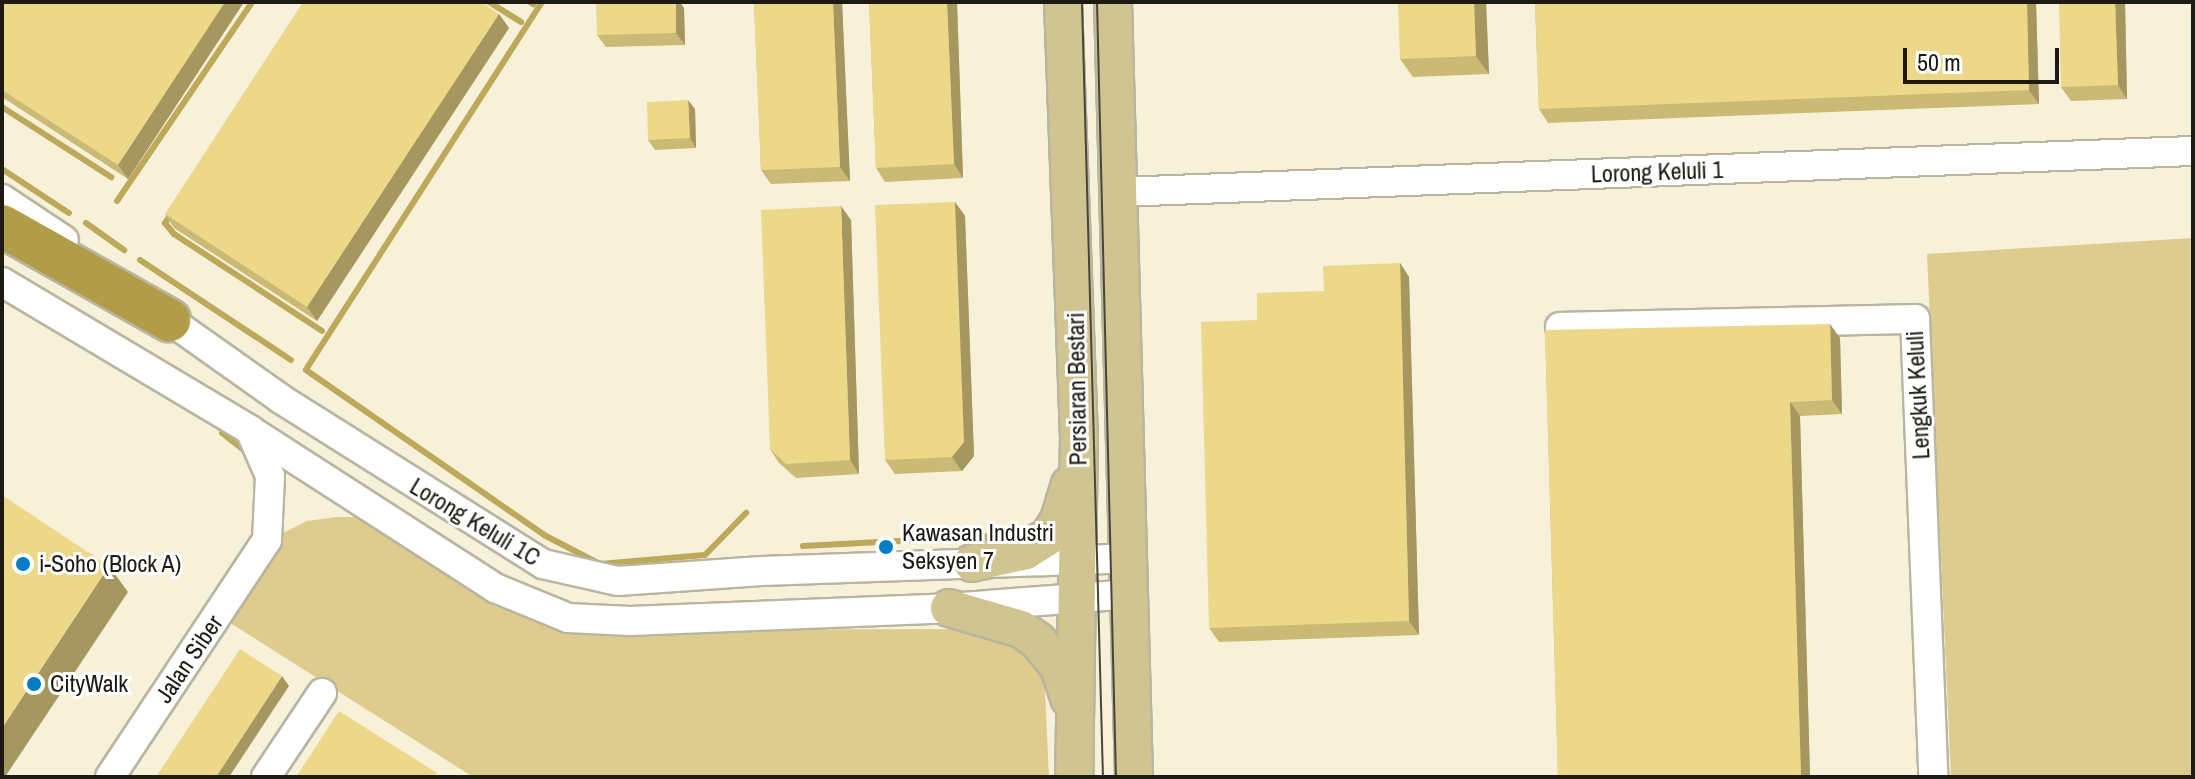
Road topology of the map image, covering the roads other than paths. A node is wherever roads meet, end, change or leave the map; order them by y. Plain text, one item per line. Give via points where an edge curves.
1 (1063, 2) edge
2 (1113, 2) edge
3 (2193, 151) edge
4 (1120, 192) junction
5 (2, 199) edge
6 (2, 226) edge
7 (2, 282) edge
8 (169, 320) junction
9 (1560, 327) edge
10 (250, 430) junction
11 (1079, 435) junction
12 (1079, 561) junction
13 (972, 563) junction
14 (1131, 576) junction
15 (1078, 598) junction
16 (949, 608) junction
17 (322, 693) dead end
18 (1074, 764) edge
19 (110, 777) edge
20 (266, 777) edge
21 (1134, 777) edge
22 (1933, 777) edge

1 - 11 main road, Persiaran Bestari
2 - 4 main road, Persiaran Bestari
3 - 4 street, Lorong Keluli 1
4 - 14 main road, Persiaran Bestari
5 - 8 street, Lorong Keluli 1C
6 - 8 highway
7 - 10 street, Lorong Keluli 1C
8 - 13 street, Lorong Keluli 1C via 294,408 543,564 618,581
9 - 22 street, Lengkuk Keluli via 1915,319
10 - 16 street, Lorong Keluli 1C via 495,588 568,618 630,621
10 - 19 street, Jalan Siber via 270,476 267,540
11 - 12 main road, Persiaran Bestari
11 - 13 main road via 1066,504 1049,536 1026,551
12 - 13 street, Lorong Keluli 1C
12 - 14 street, Lorong Keluli 1C
12 - 15 main road, Persiaran Bestari
14 - 15 street, Lorong Keluli 1C
14 - 21 main road, Persiaran Bestari
15 - 16 street, Lorong Keluli 1C
15 - 18 main road, Persiaran Bestari
16 - 18 main road via 1021,629 1051,653 1066,681
17 - 20 street

